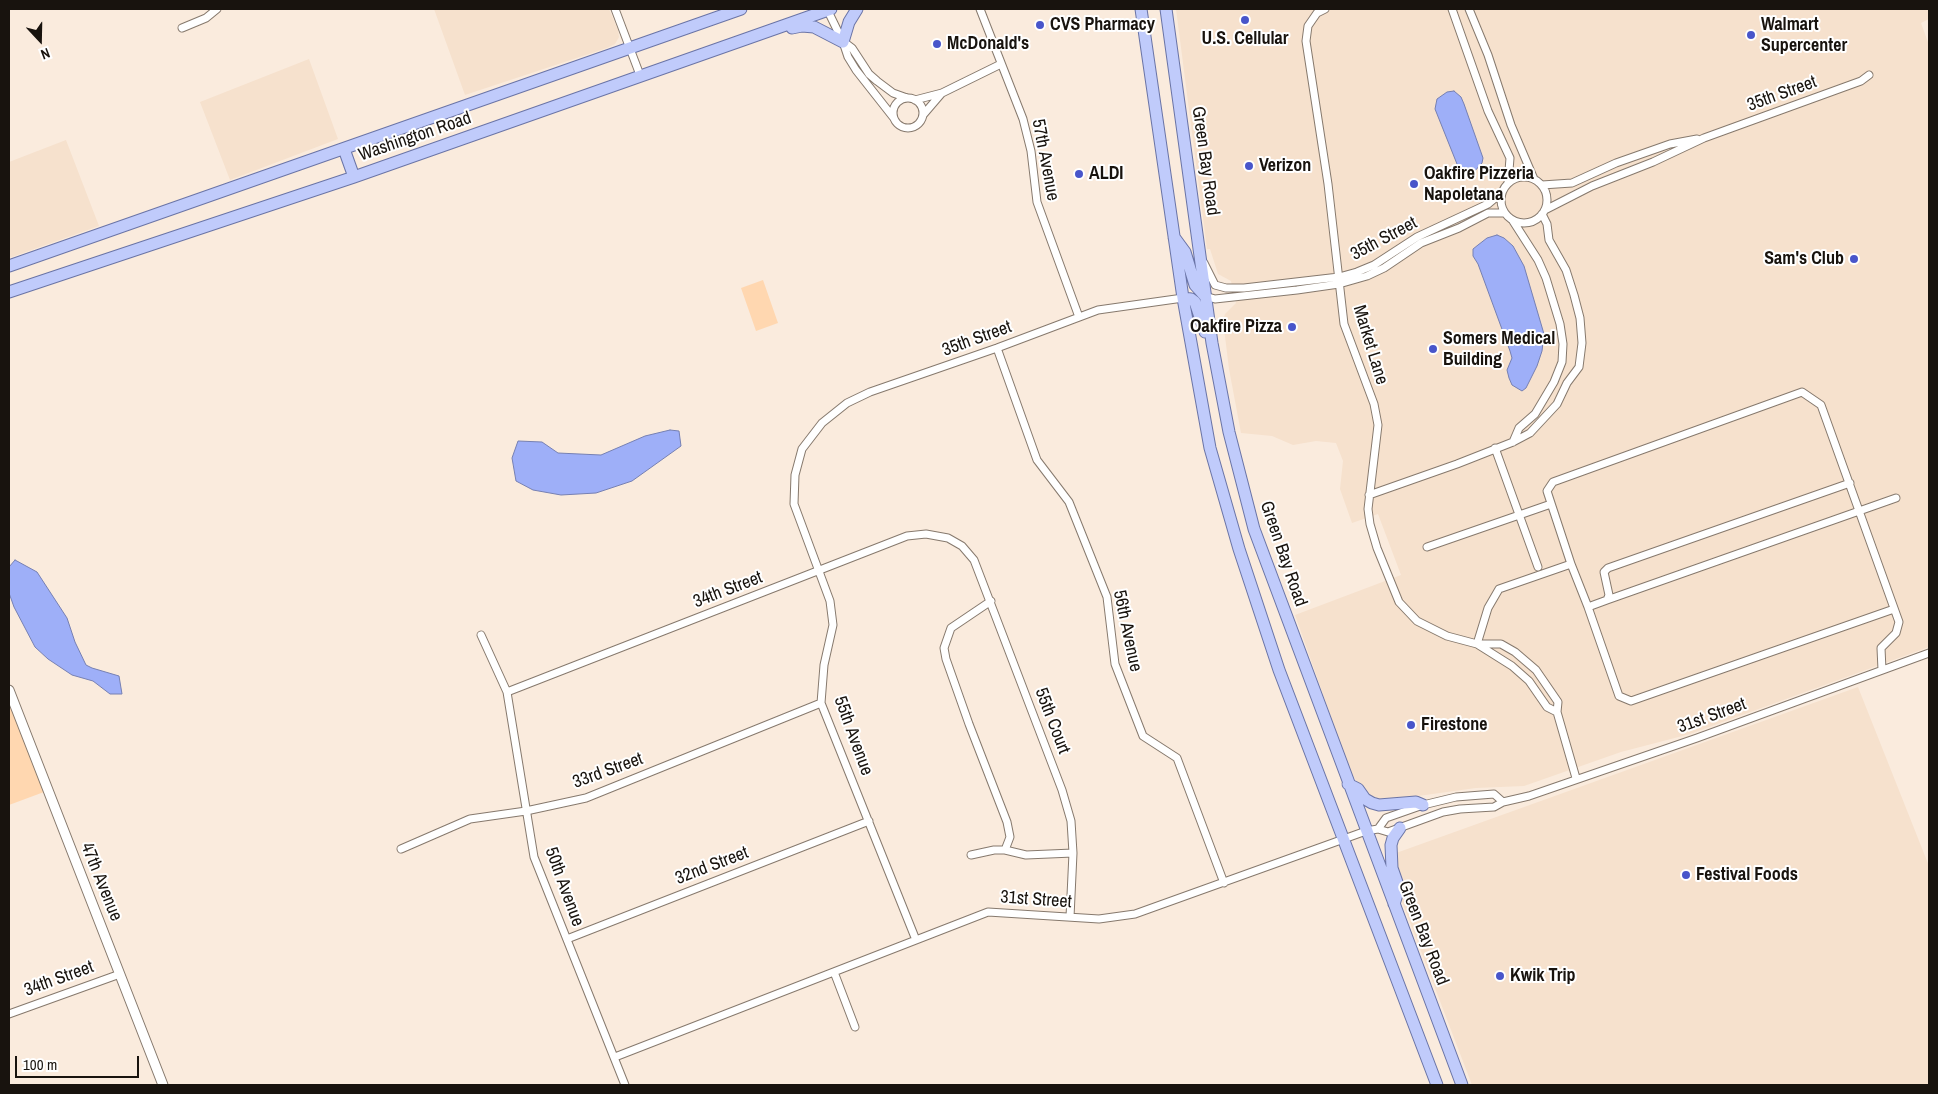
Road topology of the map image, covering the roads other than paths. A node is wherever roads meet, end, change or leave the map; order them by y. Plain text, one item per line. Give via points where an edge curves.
1 (217, 9) edge
2 (615, 9) edge
3 (740, 9) edge
4 (828, 9) edge
5 (856, 9) edge
6 (980, 9) edge
7 (1140, 9) edge
8 (1166, 9) edge
9 (1174, 9) edge
10 (1324, 9) edge
11 (1452, 9) edge
12 (1468, 9) edge
13 (182, 28) dead end
14 (1170, 37) junction
15 (746, 38) junction
16 (843, 42) junction
17 (630, 48) junction
18 (1001, 64) junction
19 (1869, 75) dead end
20 (640, 76) junction
21 (942, 93) junction
22 (907, 98) junction
23 (916, 100) junction
24 (923, 115) junction
25 (893, 117) junction
26 (1704, 138) junction
27 (344, 149) junction
28 (354, 176) junction
29 (1534, 179) junction
30 (1508, 182) junction
31 (1542, 185) junction
32 (1502, 193) junction
33 (1543, 212) junction
34 (1504, 213) junction
35 (1513, 221) junction
36 (1174, 237) junction
37 (1200, 256) junction
38 (9, 266) edge
39 (1339, 280) junction
40 (9, 292) edge
41 (1205, 296) junction
42 (1183, 298) junction
43 (1079, 317) junction
44 (1212, 343) junction
45 (997, 348) junction
46 (1513, 442) junction
47 (802, 448) joint
48 (1495, 448) junction
49 (1850, 483) junction
50 (1369, 495) junction
51 (1896, 498) dead end
52 (1551, 504) junction
53 (1859, 511) junction
54 (1520, 515) junction
55 (962, 546) joint
56 (1427, 547) dead end
57 (1571, 564) junction
58 (1538, 567) dead end
59 (818, 571) junction
60 (1607, 600) junction
61 (991, 601) junction
62 (1588, 607) junction
63 (1894, 609) junction
64 (481, 635) dead end
65 (1476, 644) junction
66 (1929, 653) edge
67 (1882, 670) junction
68 (9, 690) edge
69 (507, 692) junction
70 (821, 703) junction
71 (1557, 712) junction
72 (1576, 778) junction
73 (1348, 784) junction
74 (1503, 802) junction
75 (1423, 805) junction
76 (526, 812) junction
77 (869, 821) junction
78 (1400, 828) junction
79 (1378, 829) junction
80 (1366, 831) junction
81 (1344, 839) junction
82 (401, 849) dead end
83 (1005, 850) junction
84 (1073, 853) junction
85 (971, 855) dead end
86 (1224, 883) junction
87 (1394, 904) junction
88 (1070, 917) junction
89 (567, 939) junction
90 (916, 940) junction
91 (834, 972) junction
92 (120, 974) junction
93 (9, 1014) edge
94 (855, 1027) dead end
95 (615, 1057) junction
96 (163, 1085) edge
97 (625, 1085) edge
98 (1437, 1085) edge
99 (1462, 1085) edge

1 - 13 street via 206,18
2 - 17 street
3 - 17 main road, Washington Road
4 - 15 main road, Washington Road
4 - 16 street
5 - 16 main road
6 - 18 street, 57th Avenue
7 - 36 main road
8 - 14 main road, Green Bay Road
9 - 14 main road
10 - 39 street, Market Lane via 1308,26 1306,41
11 - 30 street via 1488,111 1510,158
12 - 29 street
14 - 37 main road, Green Bay Road
15 - 16 main road via 770,36 802,26 819,28
15 - 20 main road, Washington Road
16 - 22 street via 852,48 877,81 893,93
16 - 25 street via 856,70
17 - 20 street
17 - 27 main road, Washington Road
18 - 21 street
18 - 43 street, 57th Avenue via 1027,132 1037,202
19 - 26 street, 35th Street via 1861,81
20 - 28 main road, Washington Road
21 - 23 street
21 - 24 street
22 - 23 street
22 - 25 street via 896,104
23 - 24 street via 922,106
24 - 25 street via 919,124 906,129
26 - 31 street, 35th Street via 1670,144 1616,163 1572,184
26 - 33 street, 35th Street via 1592,186
27 - 28 main road
27 - 38 main road, Washington Road
28 - 40 main road, Washington Road
29 - 30 street via 1521,177
29 - 31 street
30 - 32 street
31 - 33 street via 1547,197
32 - 34 street via 1500,200
32 - 39 street, 35th Street via 1488,204 1417,237 1374,265
33 - 35 street via 1529,222
33 - 46 street via 1549,240 1566,270 1580,318 1582,343 1579,367 1546,418 1530,433
34 - 35 street
34 - 39 street, 35th Street via 1488,213 1421,243 1367,276
35 - 46 street via 1546,278 1563,344 1562,362 1554,382 1535,414 1519,428
36 - 41 main road via 1185,252 1195,285
36 - 42 main road
37 - 39 street, 35th Street via 1215,285 1226,288
37 - 41 main road, Green Bay Road
39 - 41 street, 35th Street via 1215,299
39 - 50 street, Market Lane via 1344,324 1374,404 1378,425
41 - 44 main road, Green Bay Road
42 - 43 street, 35th Street via 1098,310
42 - 44 main road via 1191,298 1195,302 1203,328
42 - 81 main road via 1210,448 1239,549 1279,670
43 - 45 street, 35th Street
44 - 73 main road, Green Bay Road via 1228,432 1254,529
45 - 47 street, 35th Street via 847,403 822,423
45 - 86 street, 56th Avenue via 1038,460 1069,502 1108,597 1115,664 1143,736 1177,758
46 - 48 street
47 - 59 street, 55th Avenue via 795,475 794,504
48 - 50 street
48 - 54 street
49 - 52 street via 1821,405 1802,392 1553,482 1547,492
49 - 53 street
49 - 60 street via 1608,568 1604,572 1609,595
50 - 65 street, Market Lane via 1372,532 1399,602 1417,621 1447,636
51 - 53 street
52 - 54 street
52 - 57 street
53 - 60 street
53 - 63 street
54 - 56 street
54 - 58 street
55 - 59 street, 34th Street via 934,535 907,536
55 - 61 street, 55th Court via 974,560
57 - 62 street
57 - 65 street via 1499,589 1488,608
59 - 69 street, 34th Street
59 - 70 street, 55th Avenue via 830,601 832,626
60 - 62 street
61 - 83 street via 952,628 944,648 1007,822 1010,837
61 - 84 street, 55th Court via 1062,790 1071,821
62 - 63 street via 1619,696 1631,702
63 - 67 street via 1899,622 1896,633 1881,648
64 - 69 street, 50th Avenue
65 - 71 street, Market Lane via 1530,681 1547,707
65 - 71 street, Market Lane via 1501,644 1515,652 1536,670 1558,702
66 - 67 street, 31st Street
67 - 72 street, 31st Street via 1698,738
68 - 92 street, 47th Avenue
69 - 76 street, 50th Avenue
70 - 76 street, 33rd Street via 586,798
70 - 77 street, 55th Avenue
71 - 72 street, Market Lane
72 - 74 street, 31st Street
73 - 75 main road via 1358,789 1372,804 1416,802
73 - 80 main road, Green Bay Road
74 - 75 street, 31st Street via 1494,794 1456,797
74 - 78 street, 31st Street via 1494,807 1443,812
75 - 79 street, 31st Street via 1386,818
76 - 82 street, 33rd Street via 470,819
76 - 89 street, 50th Avenue via 534,857
77 - 89 street, 32nd Street
77 - 90 street, 55th Avenue
78 - 79 street, 31st Street via 1388,832
78 - 87 main road via 1391,846 1392,868 1399,888
79 - 80 street, 31st Street
80 - 81 street, 31st Street
80 - 87 main road, Green Bay Road
81 - 86 street, 31st Street
81 - 98 main road
83 - 84 street via 1026,855
83 - 85 street
84 - 88 street, 55th Court
86 - 88 street, 31st Street via 1136,914 1098,919
87 - 99 main road, Green Bay Road
88 - 90 street, 31st Street via 988,912
89 - 95 street, 50th Avenue
90 - 91 street, 31st Street
91 - 94 street
91 - 95 street, 31st Street
92 - 93 street, 34th Street
92 - 96 street, 47th Avenue
95 - 97 street, 50th Avenue

